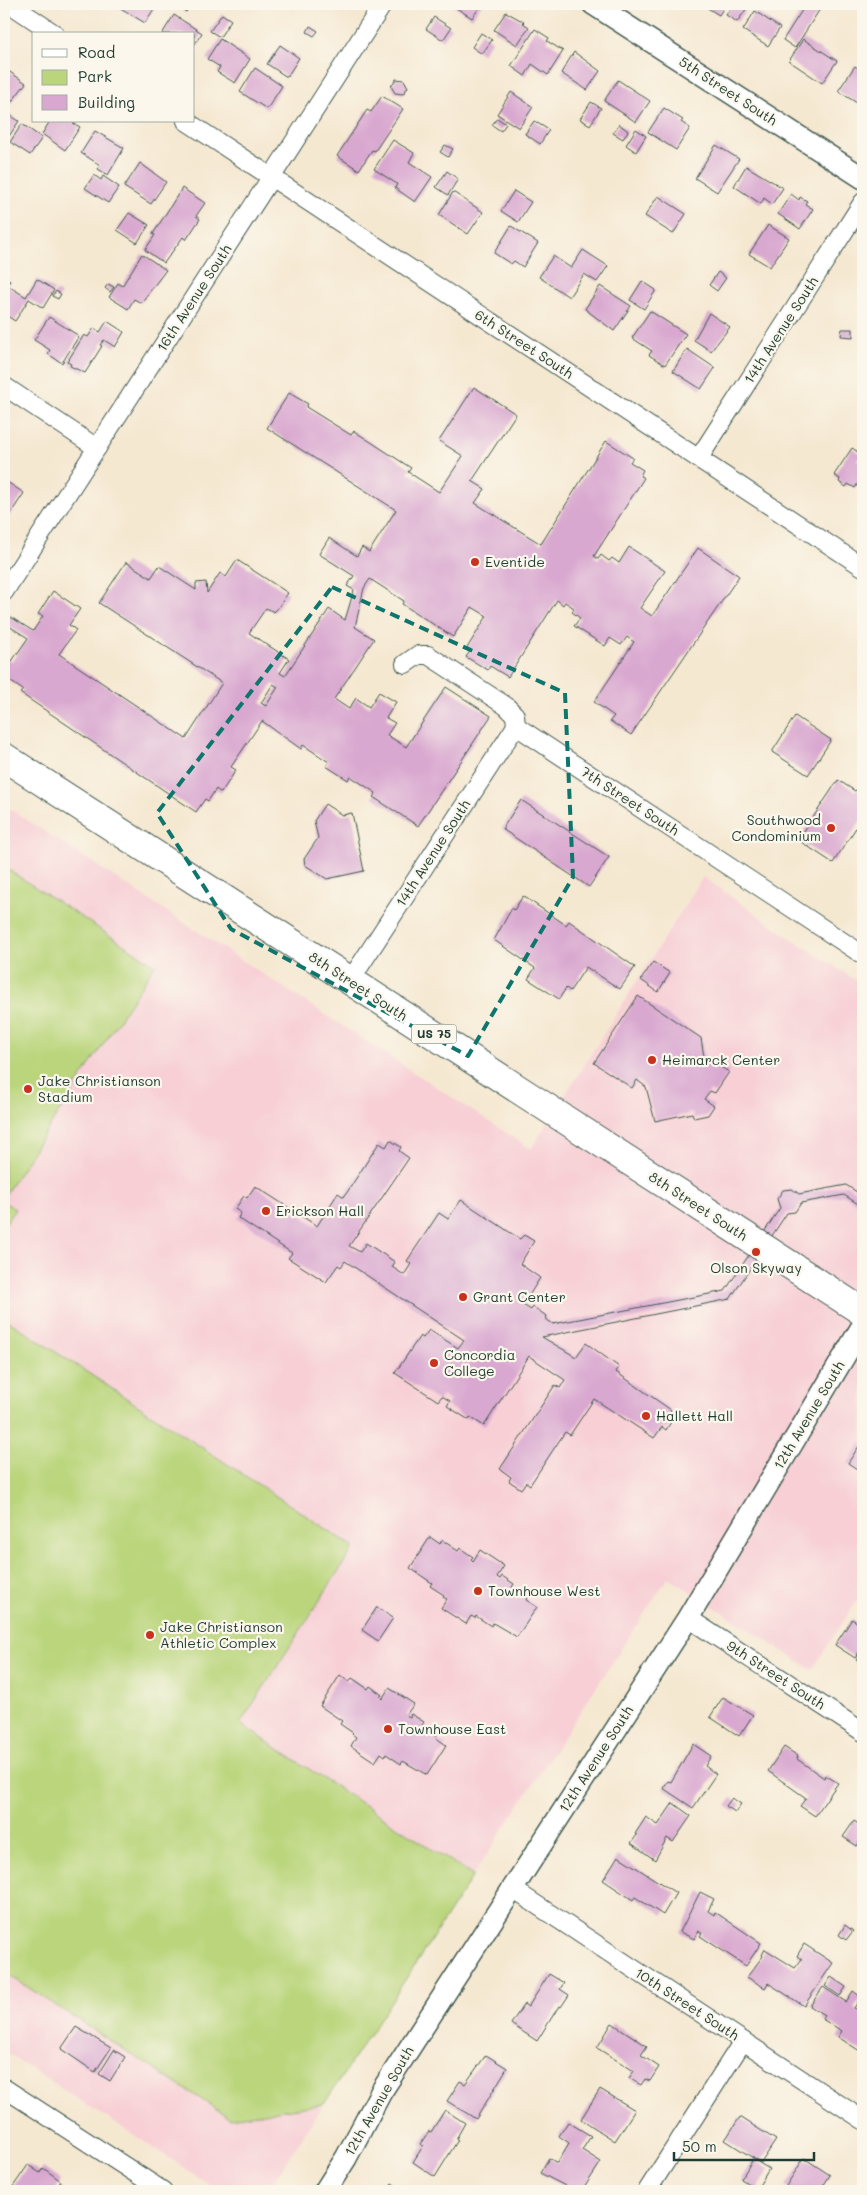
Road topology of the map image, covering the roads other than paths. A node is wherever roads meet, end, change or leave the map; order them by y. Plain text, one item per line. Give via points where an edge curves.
1 (10, 4) edge
2 (384, 4) edge
3 (593, 4) edge
4 (52, 32) edge
5 (187, 122) edge
6 (271, 178) junction
7 (863, 178) edge
8 (863, 202) edge
9 (4, 386) edge
10 (97, 448) junction
11 (698, 458) junction
12 (863, 567) edge
13 (4, 592) edge
14 (405, 664) dead end
15 (516, 726) junction
16 (4, 757) edge
17 (863, 955) edge
18 (350, 981) junction
19 (863, 1312) edge
20 (863, 1325) edge
21 (688, 1618) junction
22 (863, 1732) edge
23 (511, 1888) junction
24 (743, 2041) junction
25 (4, 2088) edge
26 (863, 2120) edge
27 (163, 2191) edge
28 (325, 2191) edge
29 (646, 2191) edge

1 - 4 street
2 - 6 street, 16th Avenue South
3 - 7 street, 5th Street South
5 - 6 street, 6th Street South
6 - 10 street, 16th Avenue South
6 - 11 street, 6th Street South
8 - 11 street, 14th Avenue South
9 - 10 street
10 - 13 street, 16th Avenue South
11 - 12 street, 6th Street South
14 - 15 street, 7th Street South via 418,655 428,655 506,706 515,716
15 - 17 street, 7th Street South
15 - 18 street, 14th Avenue South
16 - 18 main road, 8th Street South / US 75
18 - 19 main road, 8th Street South / US 75
20 - 21 street, 12th Avenue South
21 - 22 street, 9th Street South
21 - 23 street, 12th Avenue South
23 - 24 street, 10th Street South
23 - 28 street, 12th Avenue South via 380,2092
24 - 26 street, 10th Street South
24 - 29 street
25 - 27 street

